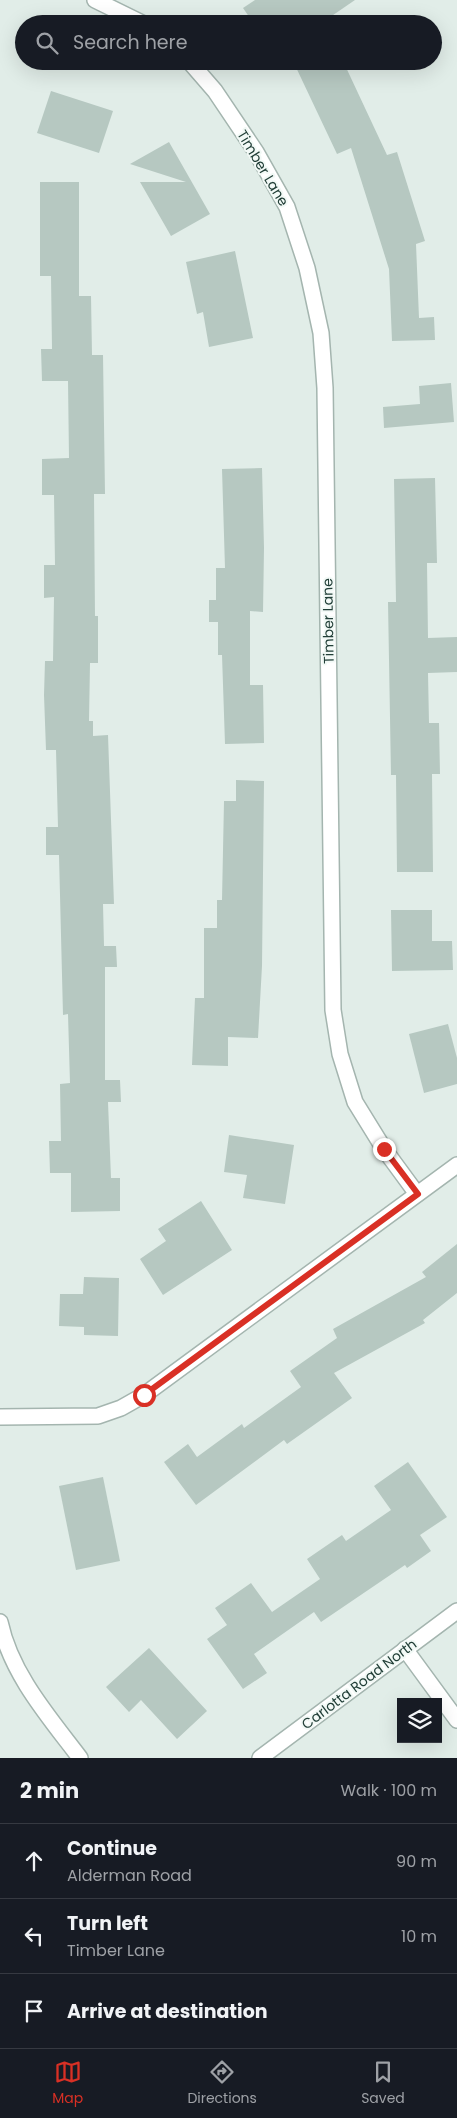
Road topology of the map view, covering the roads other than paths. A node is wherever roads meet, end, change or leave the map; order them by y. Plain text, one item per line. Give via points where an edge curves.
1 (95, 0) edge
2 (126, 15) edge
3 (197, 70) edge
4 (457, 1165) edge
5 (418, 1194) junction
6 (0, 1418) edge
7 (457, 1611) edge
8 (0, 1622) edge
9 (405, 1650) junction
10 (457, 1720) edge
11 (80, 1758) edge
12 (260, 1758) edge

1 - 2 street
3 - 5 street, Timber Lane via 256,152 288,206 307,268 321,332 325,388 333,1010 340,1054 355,1102 384,1149
4 - 5 street
5 - 6 street via 144,1395 121,1408 98,1416
7 - 9 street, Carlotta Road North
8 - 11 street via 20,1674
9 - 10 street
9 - 12 street, Carlotta Road North

